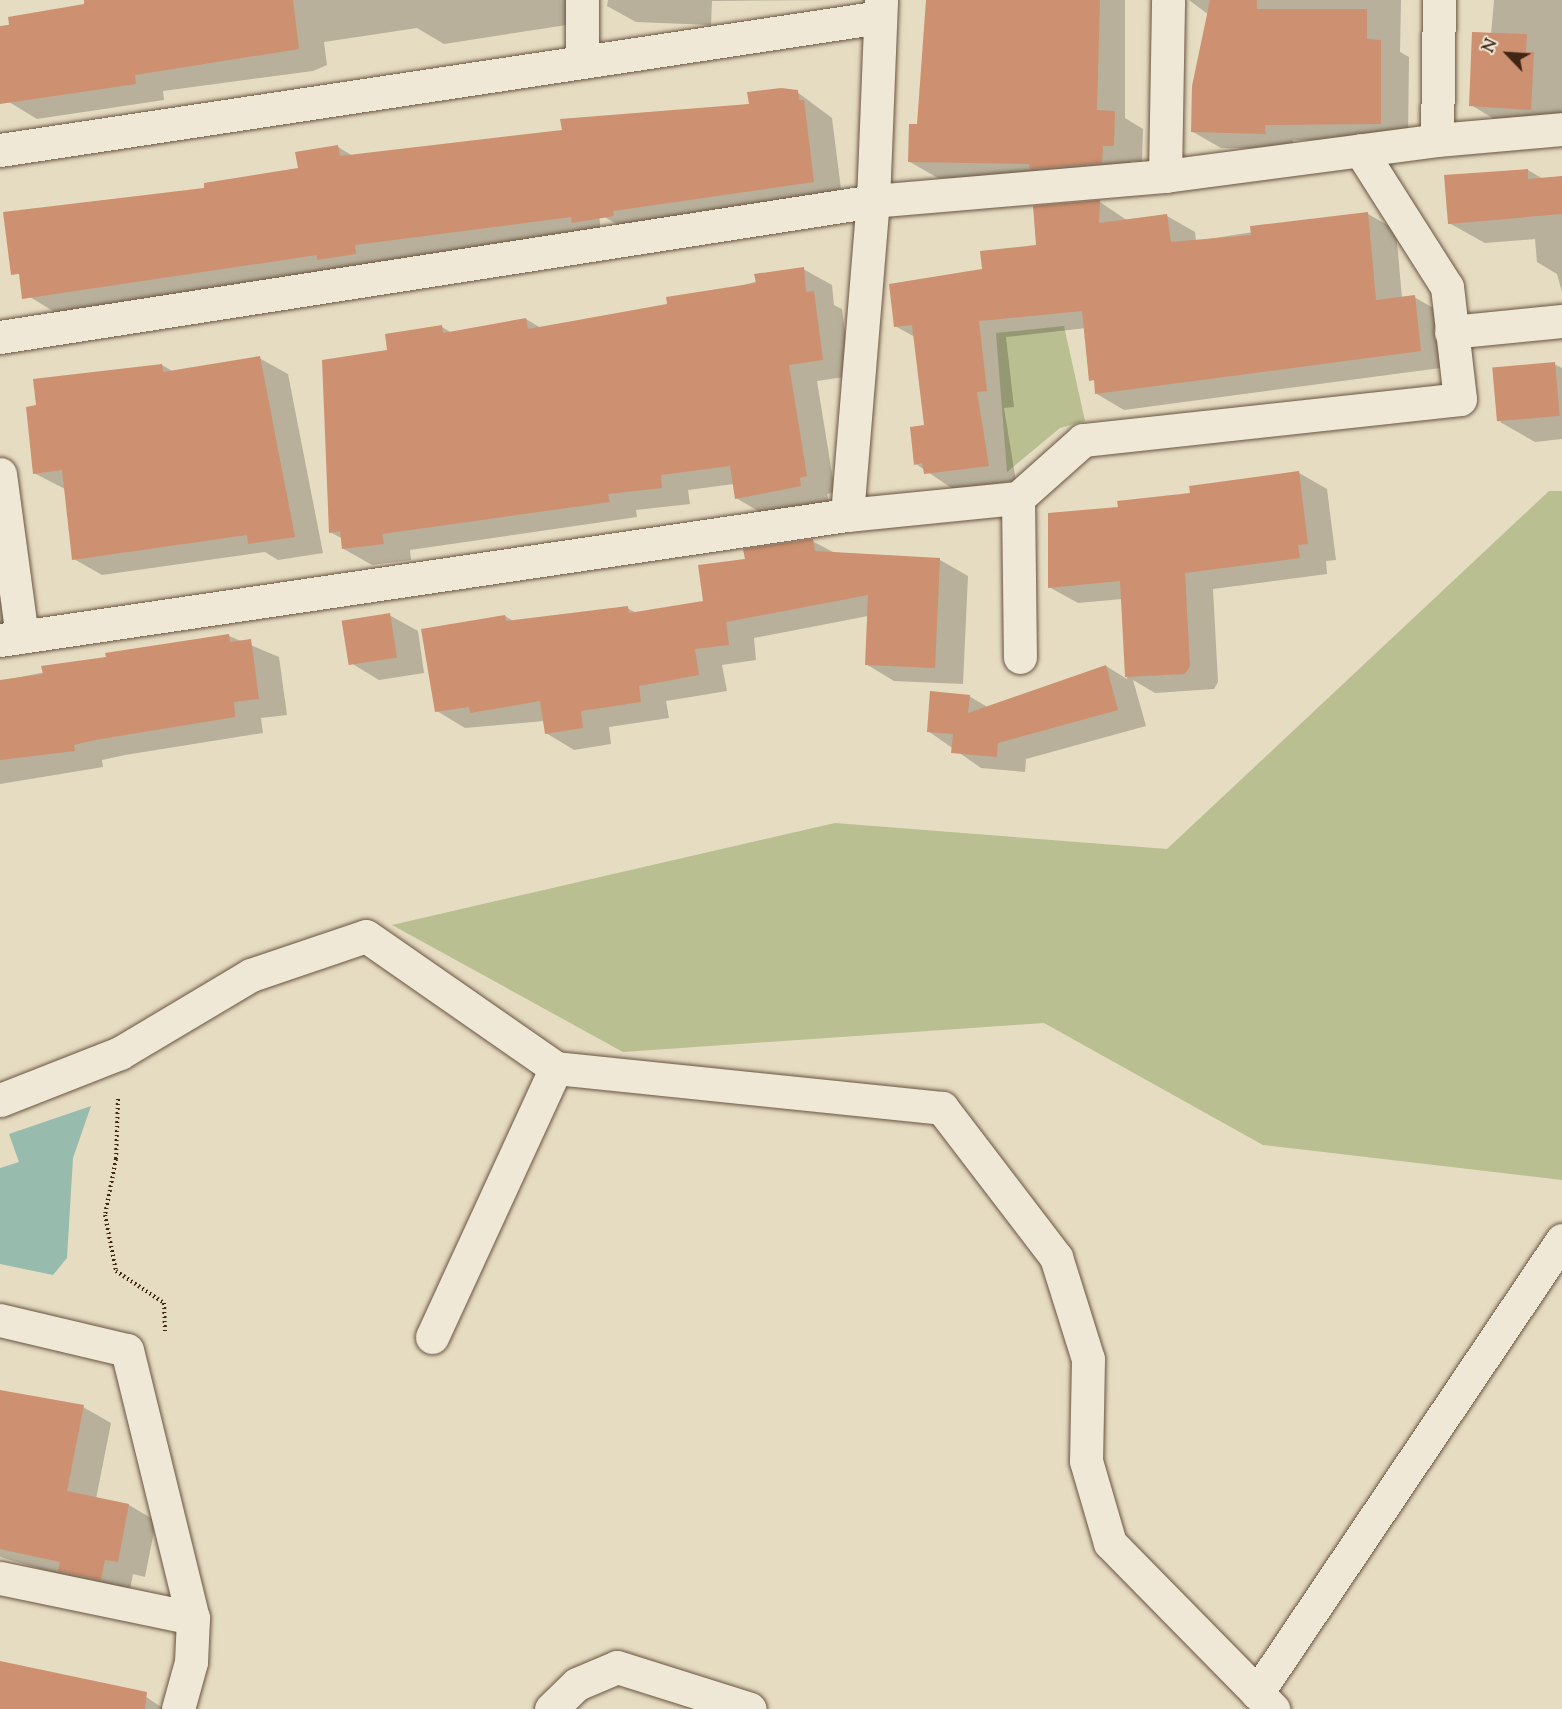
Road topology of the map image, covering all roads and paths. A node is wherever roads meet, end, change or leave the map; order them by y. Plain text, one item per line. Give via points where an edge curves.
1 (582, 0) edge
2 (1168, 0) edge
3 (1439, 0) edge
4 (880, 9) edge
5 (582, 61) junction
6 (1562, 129) edge
7 (1437, 140) junction
8 (0, 150) edge
9 (1360, 150) junction
10 (1165, 176) junction
11 (873, 201) junction
12 (1562, 321) edge
13 (1451, 332) junction
14 (0, 337) edge
15 (0, 474) edge
16 (1018, 498) junction
17 (847, 514) junction
18 (11, 638) edge
19 (1020, 657) dead end
20 (120, 1053) junction
21 (556, 1068) junction
22 (0, 1100) edge
23 (1562, 1240) edge
24 (164, 1303) dead end
25 (0, 1320) edge
26 (432, 1337) dead end
27 (0, 1578) edge
28 (193, 1618) junction
29 (679, 1698) edge
30 (1265, 1701) edge
31 (178, 1709) edge
32 (552, 1709) edge
33 (750, 1709) edge

1 - 5 street
2 - 10 street
3 - 7 street
4 - 5 street
4 - 11 street
5 - 8 street
6 - 7 street
7 - 9 street
9 - 10 street
9 - 13 street via 1447,287
10 - 11 street
11 - 14 street
11 - 17 street
12 - 13 street
13 - 16 street via 1460,399 1083,440
15 - 18 street
16 - 17 street
16 - 19 street
17 - 18 street
20 - 21 street via 251,975 366,936
20 - 22 street
20 - 24 path via 116,1159 105,1215 116,1271
21 - 26 street
21 - 30 street via 942,1108 1056,1257 1088,1359 1086,1461 1110,1543
23 - 30 street
25 - 28 street via 127,1350
27 - 28 street
28 - 31 street via 191,1662
29 - 32 street via 617,1667 577,1684
29 - 33 street

